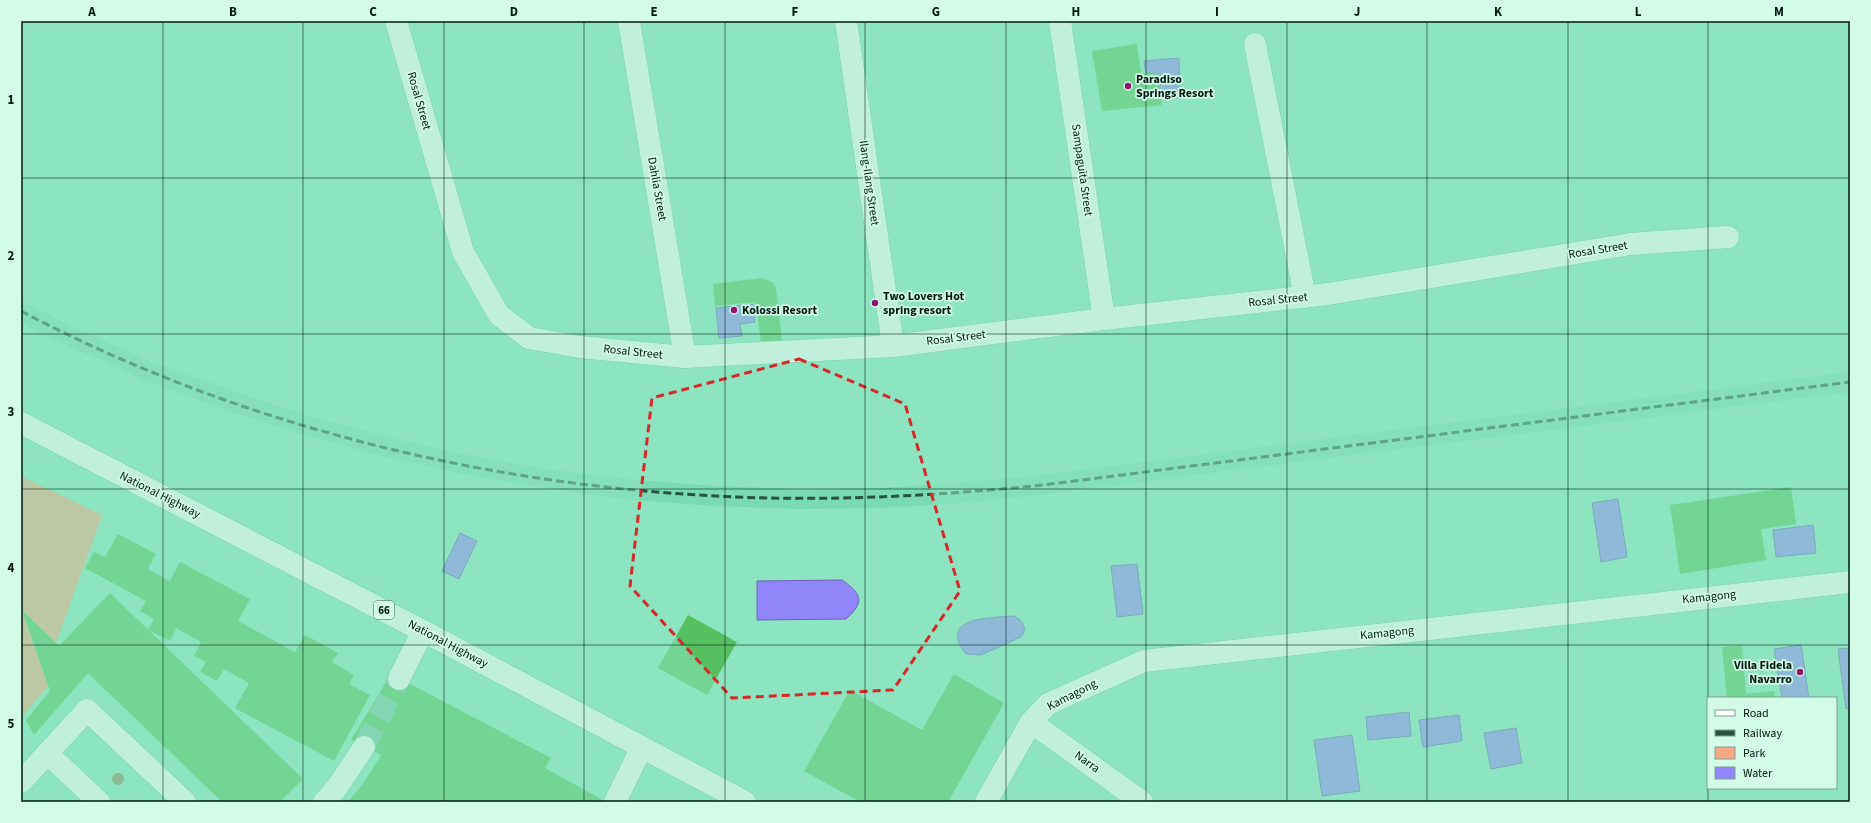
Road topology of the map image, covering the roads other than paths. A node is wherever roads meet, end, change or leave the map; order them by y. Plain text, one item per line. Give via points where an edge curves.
1 (396, 21) edge
2 (628, 21) edge
3 (846, 21) edge
4 (1060, 21) edge
5 (1255, 44) dead end
6 (1728, 237) dead end
7 (1305, 297) junction
8 (1104, 319) junction
9 (893, 346) junction
10 (685, 357) junction
11 (21, 423) edge
12 (1850, 582) edge
13 (423, 631) junction
14 (399, 678) tunnel mouth
15 (1031, 722) junction
16 (364, 747) tunnel mouth
17 (642, 747) junction
18 (47, 753) junction
19 (21, 782) edge
20 (99, 802) edge
21 (185, 802) edge
22 (324, 802) edge
23 (615, 802) edge
24 (745, 802) edge
25 (986, 802) edge
26 (1142, 802) edge

1 - 10 street, Rosal Street via 463,252 499,315 529,338
2 - 10 street, Dahlia Street
3 - 9 street, Ilang-Ilang Street
4 - 8 street, Sampaguita Street
5 - 7 street
6 - 7 street, Rosal Street via 1631,244
7 - 8 street, Rosal Street
8 - 9 street, Rosal Street
9 - 10 street, Rosal Street
11 - 13 street, National Highway / 66
12 - 15 street, Kamagong via 1144,660 1048,704
13 - 14 street
13 - 17 street, National Highway / 66
15 - 25 street, Kamagong
15 - 26 street, Narra
16 - 22 street
17 - 23 street
17 - 24 street, National Highway / 66
18 - 19 street
18 - 20 street
18 - 21 street via 87,710

